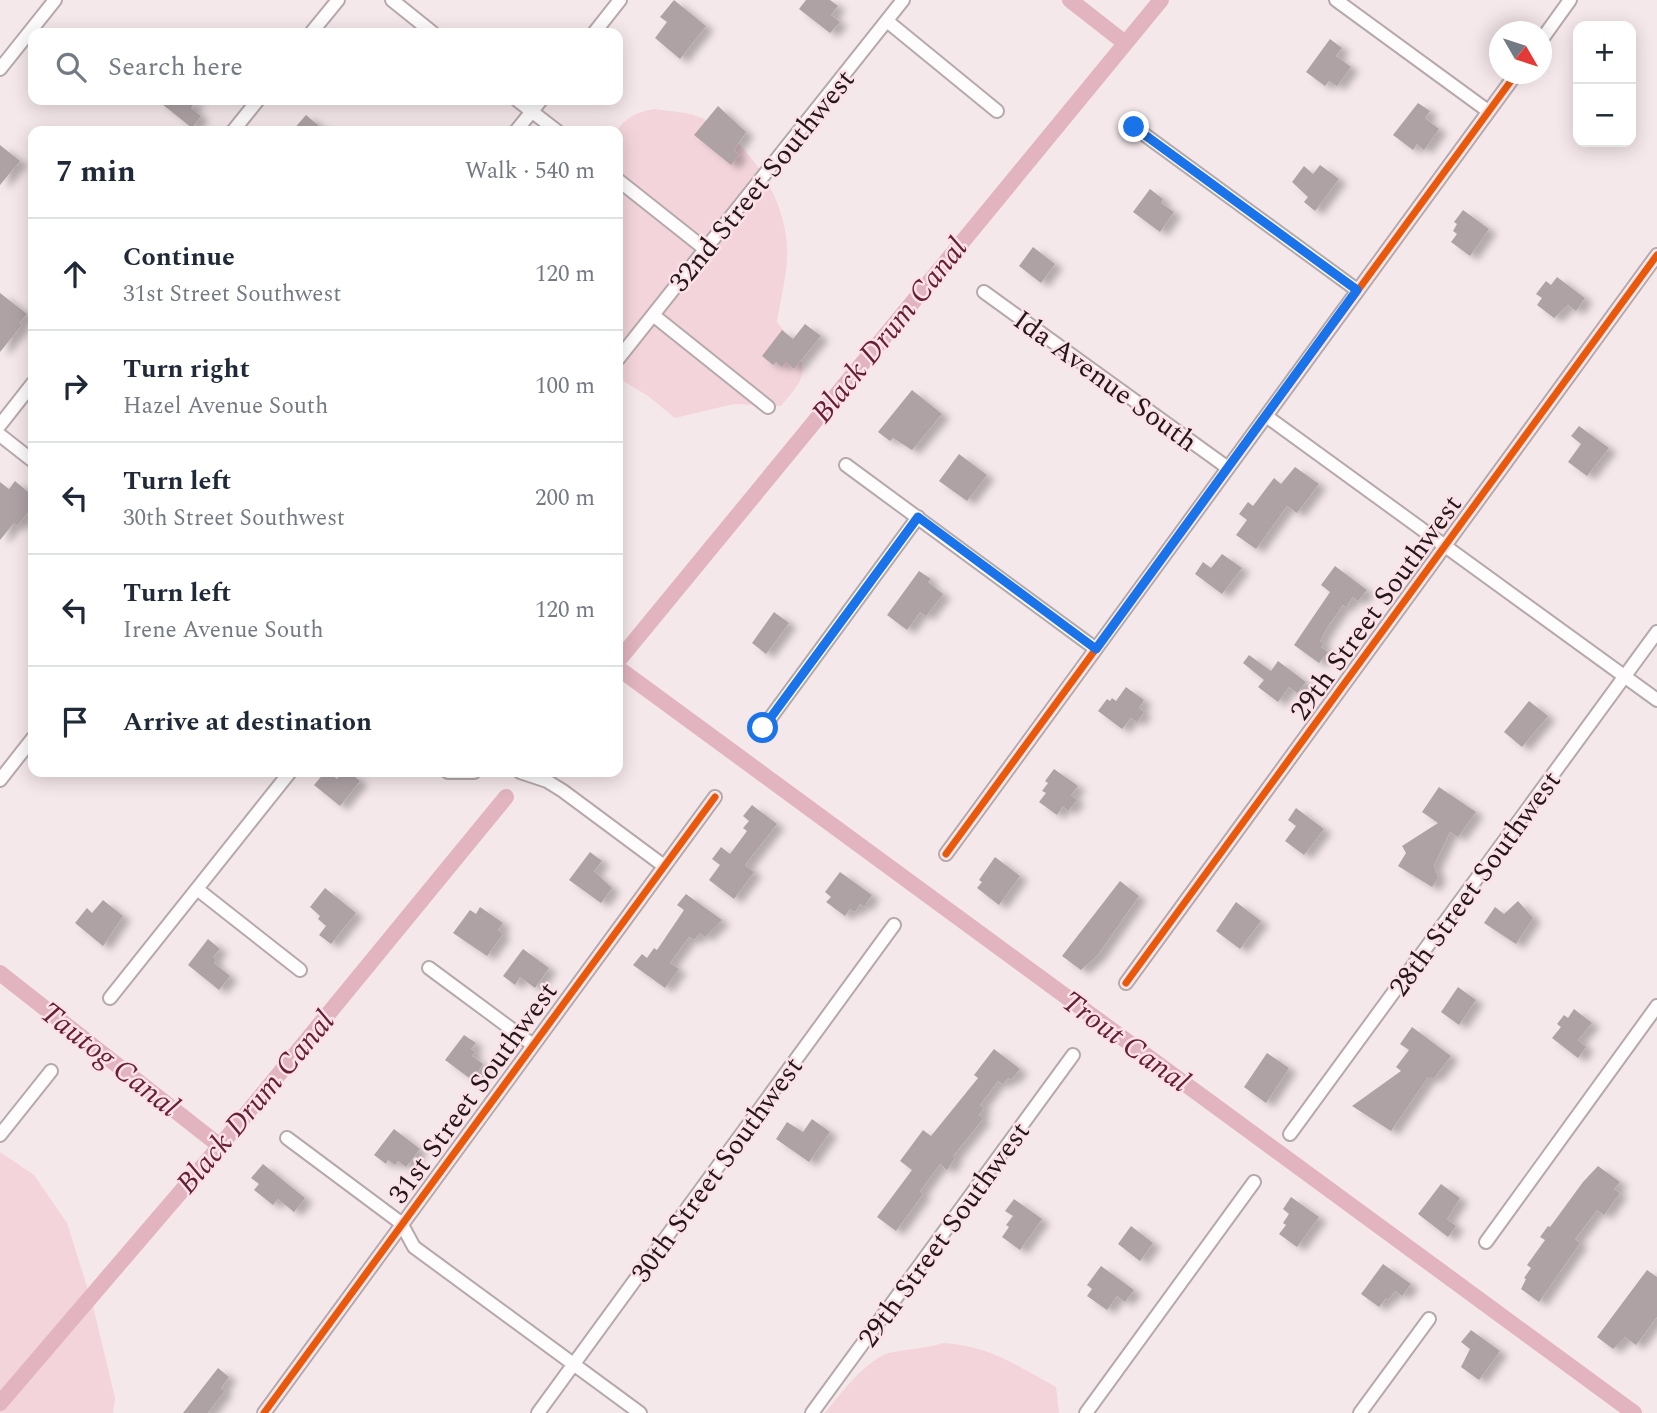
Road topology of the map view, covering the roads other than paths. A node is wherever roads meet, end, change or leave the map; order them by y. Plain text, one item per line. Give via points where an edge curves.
1 (55, 0) edge
2 (338, 0) edge
3 (391, 0) edge
4 (620, 0) edge
5 (904, 0) edge
6 (1336, 0) edge
7 (1570, 0) edge
8 (887, 21) junction
9 (1552, 25) edge
10 (33, 28) edge
11 (315, 28) edge
12 (427, 28) edge
13 (597, 28) edge
14 (28, 34) edge
15 (0, 69) edge
16 (1509, 84) edge
17 (254, 105) edge
18 (523, 105) edge
19 (536, 105) edge
20 (531, 111) junction
21 (997, 111) dead end
22 (1489, 111) junction
23 (237, 126) edge
24 (520, 126) edge
25 (550, 126) edge
26 (1134, 127) dead end
27 (623, 184) edge
28 (705, 249) junction
29 (1657, 255) edge
30 (1357, 290) junction
31 (984, 292) dead end
32 (653, 315) junction
33 (623, 353) edge
34 (28, 389) edge
35 (768, 407) dead end
36 (1266, 416) junction
37 (0, 425) edge
38 (0, 435) edge
39 (28, 457) edge
40 (846, 465) dead end
41 (1228, 468) junction
42 (918, 517) junction
43 (1445, 546) junction
44 (1657, 632) edge
45 (1096, 649) junction
46 (1625, 677) junction
47 (1657, 700) edge
48 (763, 728) dead end
49 (28, 744) edge
50 (286, 777) edge
51 (535, 777) edge
52 (0, 779) edge
53 (715, 797) dead end
54 (946, 854) dead end
55 (664, 866) junction
56 (197, 889) junction
57 (894, 925) dead end
58 (429, 968) dead end
59 (300, 970) dead end
60 (1126, 983) dead end
61 (110, 998) dead end
62 (1657, 1006) edge
63 (533, 1045) junction
64 (1073, 1055) dead end
65 (51, 1071) dead end
66 (1290, 1133) dead end
67 (0, 1135) edge
68 (287, 1138) dead end
69 (1254, 1182) dead end
70 (401, 1223) junction
71 (1486, 1241) dead end
72 (1429, 1319) dead end
73 (574, 1364) junction
74 (264, 1413) edge
75 (538, 1413) edge
76 (640, 1413) edge
77 (812, 1413) edge
78 (1086, 1413) edge
79 (1360, 1413) edge

1 - 10 street
2 - 11 street
3 - 12 street
4 - 13 street
5 - 8 street, 32nd Street Southwest
6 - 22 street
7 - 9 street
8 - 21 street
8 - 28 street, 32nd Street Southwest
14 - 15 street
16 - 22 street
17 - 23 street
18 - 20 street
19 - 20 street
20 - 24 street
20 - 25 street
22 - 30 street
26 - 30 street
27 - 28 street
28 - 32 street, 32nd Street Southwest
29 - 43 street, 29th Street Southwest
30 - 36 street
31 - 41 street, Ida Avenue South
32 - 33 street, 32nd Street Southwest
32 - 35 street
34 - 37 street
36 - 41 street
36 - 43 street
38 - 39 street
40 - 42 street
41 - 45 street
42 - 45 street
42 - 48 street
43 - 46 street
43 - 60 street, 29th Street Southwest
44 - 46 street, 28th Street Southwest
45 - 54 street
46 - 47 street
46 - 66 street, 28th Street Southwest
49 - 52 street
50 - 56 street
51 - 55 street via 563,791
53 - 55 street, 31st Street Southwest
55 - 63 street, 31st Street Southwest
56 - 59 street
56 - 61 street
57 - 73 street, 30th Street Southwest
58 - 63 street
62 - 71 street
63 - 70 street, 31st Street Southwest
64 - 77 street, 29th Street Southwest
65 - 67 street
68 - 70 street
69 - 78 street
70 - 73 street via 414,1247
70 - 74 street, 31st Street Southwest
72 - 79 street
73 - 75 street, 30th Street Southwest
73 - 76 street

